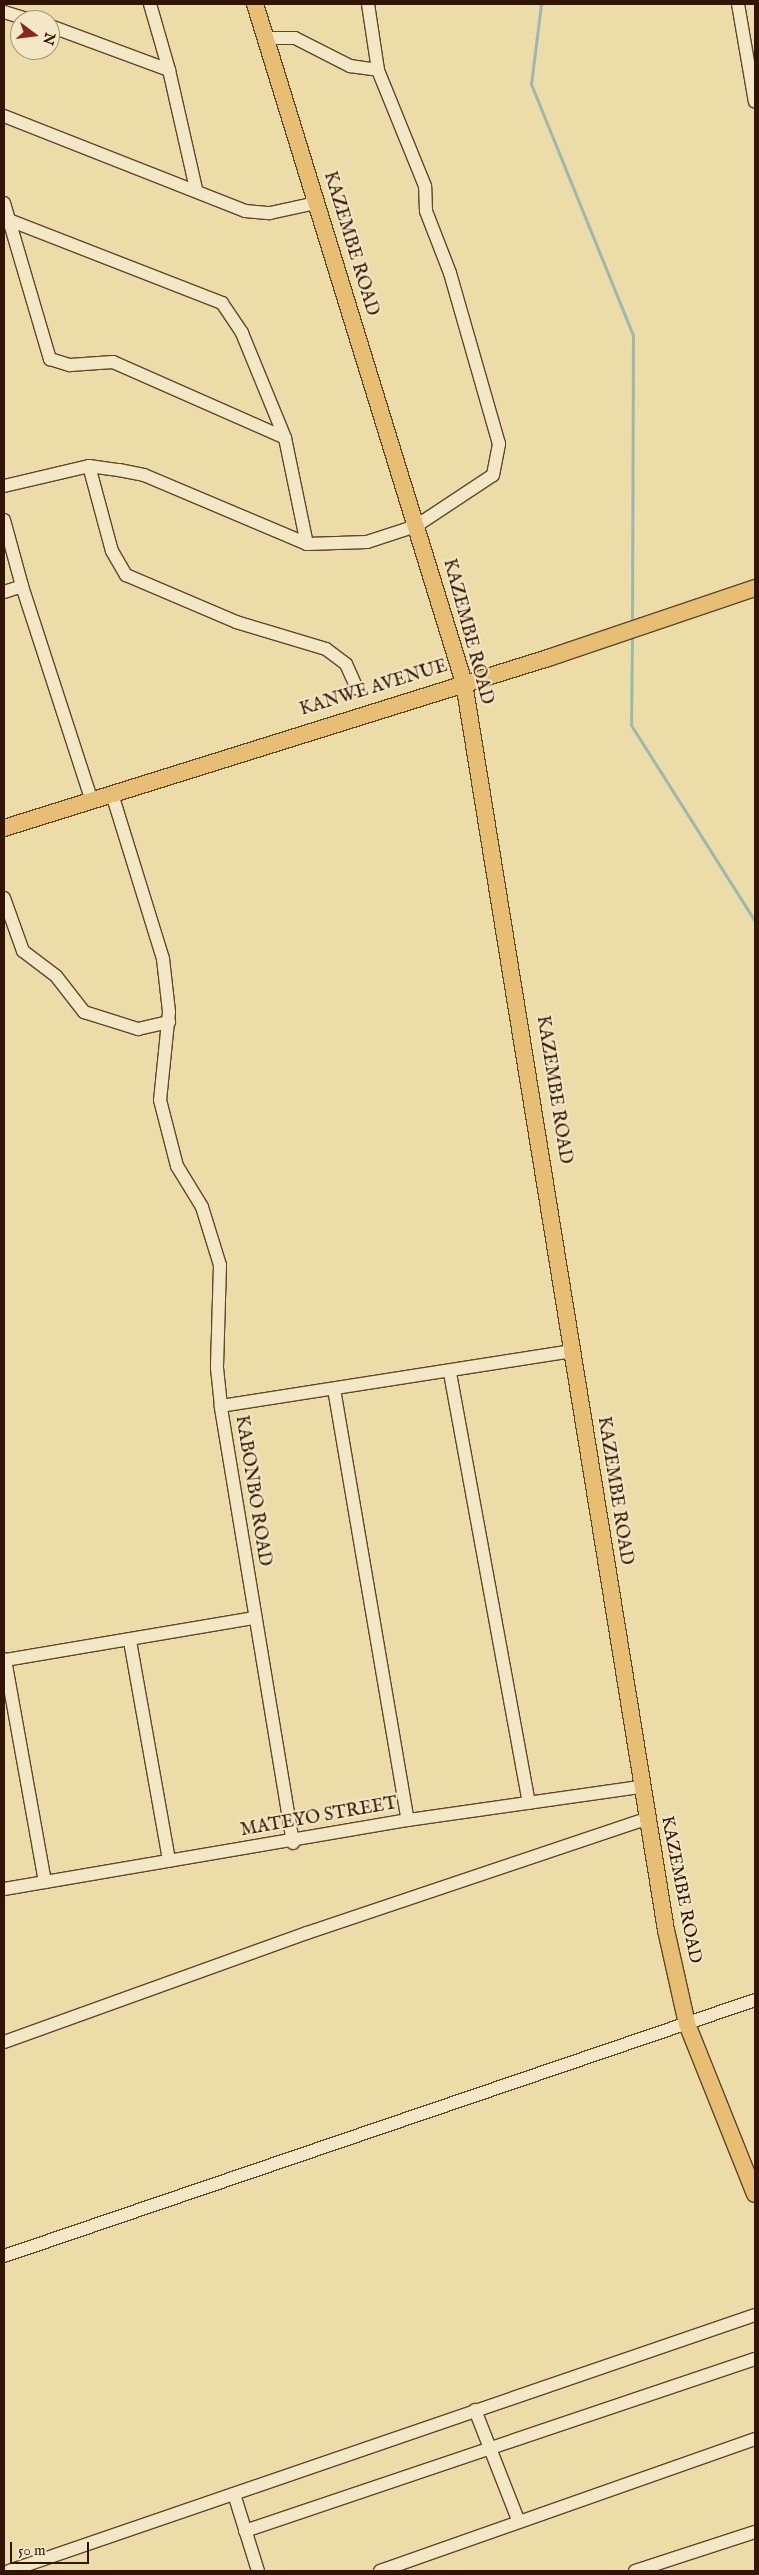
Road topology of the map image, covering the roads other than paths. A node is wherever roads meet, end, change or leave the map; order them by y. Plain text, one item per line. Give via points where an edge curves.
1 (150, 4) edge
2 (256, 4) edge
3 (368, 4) edge
4 (741, 4) edge
5 (60, 30) edge
6 (266, 38) junction
7 (169, 70) junction
8 (378, 70) junction
9 (755, 102) edge
10 (4, 116) edge
11 (196, 189) junction
12 (4, 202) edge
13 (316, 203) junction
14 (9, 220) junction
15 (286, 438) junction
16 (89, 466) junction
17 (4, 486) edge
18 (4, 520) edge
19 (416, 526) junction
20 (308, 544) junction
21 (22, 586) junction
22 (755, 588) edge
23 (4, 592) edge
24 (464, 683) junction
25 (357, 689) dead end
26 (112, 794) junction
27 (92, 801) junction
28 (4, 828) edge
29 (4, 898) edge
30 (169, 1022) junction
31 (573, 1351) junction
32 (450, 1373) junction
33 (334, 1389) junction
34 (221, 1406) junction
35 (254, 1618) junction
36 (130, 1641) junction
37 (5, 1655) edge
38 (640, 1787) junction
39 (529, 1803) junction
40 (646, 1819) junction
41 (408, 1820) junction
42 (293, 1843) junction
43 (169, 1861) junction
44 (45, 1882) junction
45 (4, 1889) edge
46 (755, 2000) edge
47 (687, 2024) junction
48 (4, 2042) edge
49 (755, 2194) edge
50 (4, 2256) edge
51 (755, 2315) edge
52 (755, 2359) edge
53 (476, 2410) junction
54 (755, 2439) edge
55 (488, 2448) junction
56 (234, 2494) junction
57 (519, 2522) junction
58 (245, 2531) junction
59 (755, 2532) edge
60 (9, 2571) edge
61 (258, 2571) edge
62 (380, 2571) edge
63 (635, 2571) edge

1 - 7 street
2 - 6 main road, KAZEMBE ROAD
3 - 8 street
4 - 9 street
5 - 7 street
6 - 8 street via 295,38 350,66
6 - 13 main road, KAZEMBE ROAD
7 - 11 street
8 - 19 street via 425,186 426,211 450,274 498,444 493,475
10 - 11 street
11 - 13 street via 253,214
12 - 14 street
13 - 19 main road, KAZEMBE ROAD
14 - 15 street via 222,302 242,333
14 - 15 street via 50,359 70,365 113,362
15 - 20 street
16 - 17 street
16 - 20 street via 144,475
16 - 25 street via 112,551 126,575 236,622 326,649 346,664
18 - 21 street
19 - 20 street via 367,542
19 - 24 main road, KAZEMBE ROAD
21 - 23 street
21 - 27 street
22 - 24 main road, KANWE AVENUE
24 - 26 main road, KANWE AVENUE
24 - 31 main road, KAZEMBE ROAD
26 - 27 main road, KANWE AVENUE
26 - 30 street via 160,948
27 - 28 main road, KANWE AVENUE
29 - 30 street via 23,952 56,976 84,1012 138,1029
30 - 34 street via 160,1100 177,1166 202,1207 220,1265 217,1368
31 - 32 street, KABONBO ROAD
31 - 38 main road, KAZEMBE ROAD
32 - 33 street, KABONBO ROAD
32 - 39 street
33 - 34 street, KABONBO ROAD
33 - 41 street
34 - 35 street, KABONBO ROAD
35 - 36 street
35 - 42 street, KABONBO ROAD
36 - 37 street
36 - 43 street
37 - 44 street
38 - 39 street, MATEYO STREET
38 - 40 main road, KAZEMBE ROAD
39 - 41 street, MATEYO STREET
40 - 47 main road, KAZEMBE ROAD
40 - 48 street via 307,1932
41 - 42 street, MATEYO STREET
42 - 43 street, MATEYO STREET
43 - 44 street, MATEYO STREET
44 - 45 street, MATEYO STREET
46 - 47 street
47 - 49 main road, KAZEMBE ROAD
47 - 50 street
51 - 53 street
52 - 55 street
53 - 55 street
53 - 56 street
54 - 57 street
55 - 57 street
55 - 58 street
56 - 58 street
56 - 60 street
57 - 62 street
58 - 61 street
59 - 63 street

